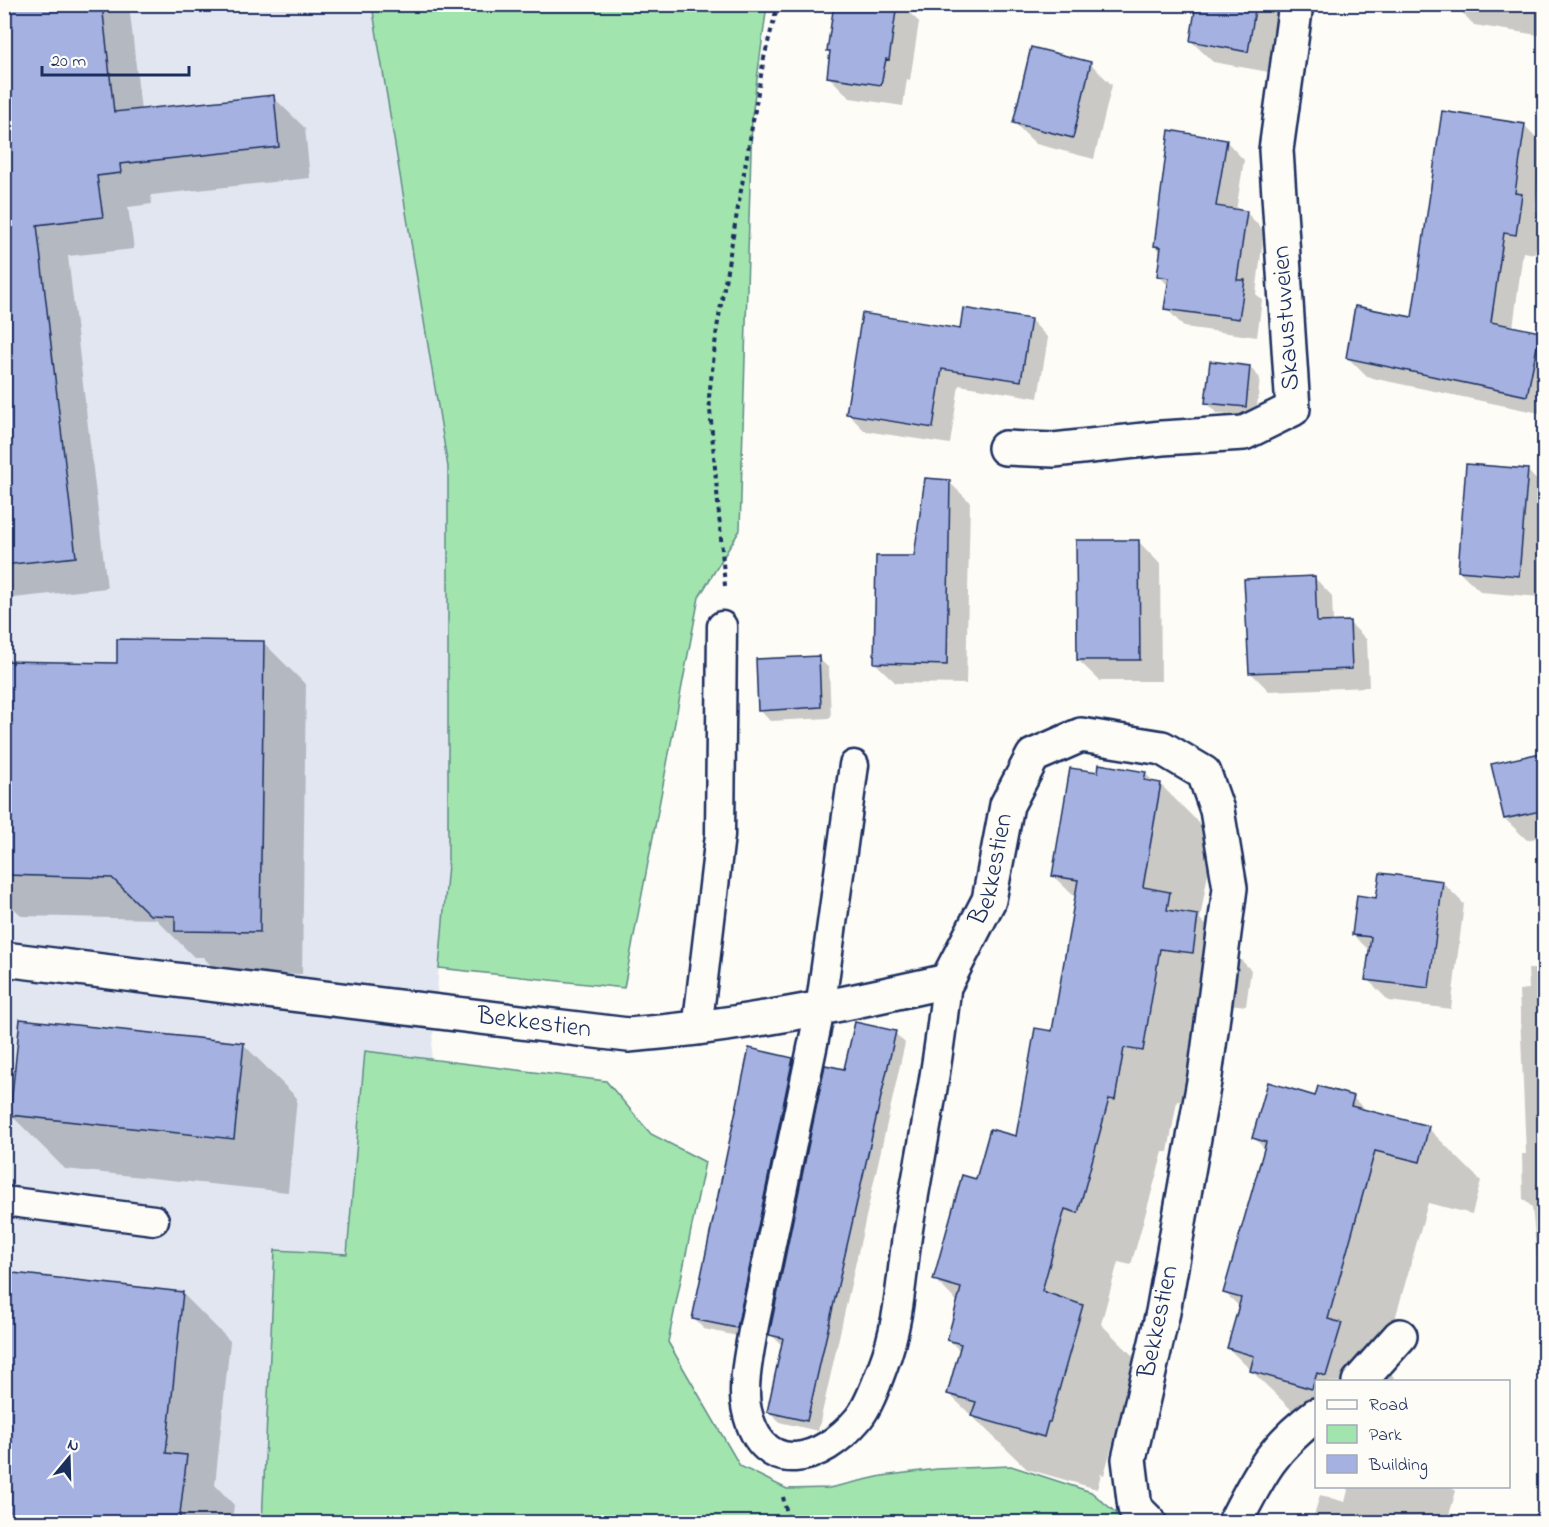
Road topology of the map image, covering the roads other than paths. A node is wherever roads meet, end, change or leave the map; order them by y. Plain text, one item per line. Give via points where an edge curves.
1 (1296, 4) edge
2 (1005, 448) dead end
3 (722, 626) road end
4 (854, 765) dead end
5 (4, 959) edge
6 (947, 981) junction
7 (819, 1010) junction
8 (697, 1030) junction
9 (4, 1201) edge
10 (154, 1221) dead end
11 (1400, 1336) dead end
12 (1361, 1380) edge
13 (1315, 1416) edge
14 (1149, 1522) edge
15 (1235, 1522) edge

1 - 2 street, Skaustuveien via 1276,150 1293,409 1244,433 1054,450
3 - 8 lane via 720,834
4 - 7 lane
5 - 8 street, Bekkestien via 628,1035
6 - 7 street, Bekkestien
6 - 7 lane via 939,1059 909,1226 899,1309 883,1366 859,1418 829,1448 809,1457 789,1459 772,1451 756,1436 746,1409 748,1366
6 - 14 street, Bekkestien via 989,900 1007,805 1034,756 1081,735 1162,748 1204,774 1217,810 1230,888 1205,1076 1163,1312 1130,1459 1135,1508
7 - 8 street, Bekkestien
9 - 10 lane
11 - 12 street
13 - 15 street via 1296,1430 1265,1464

